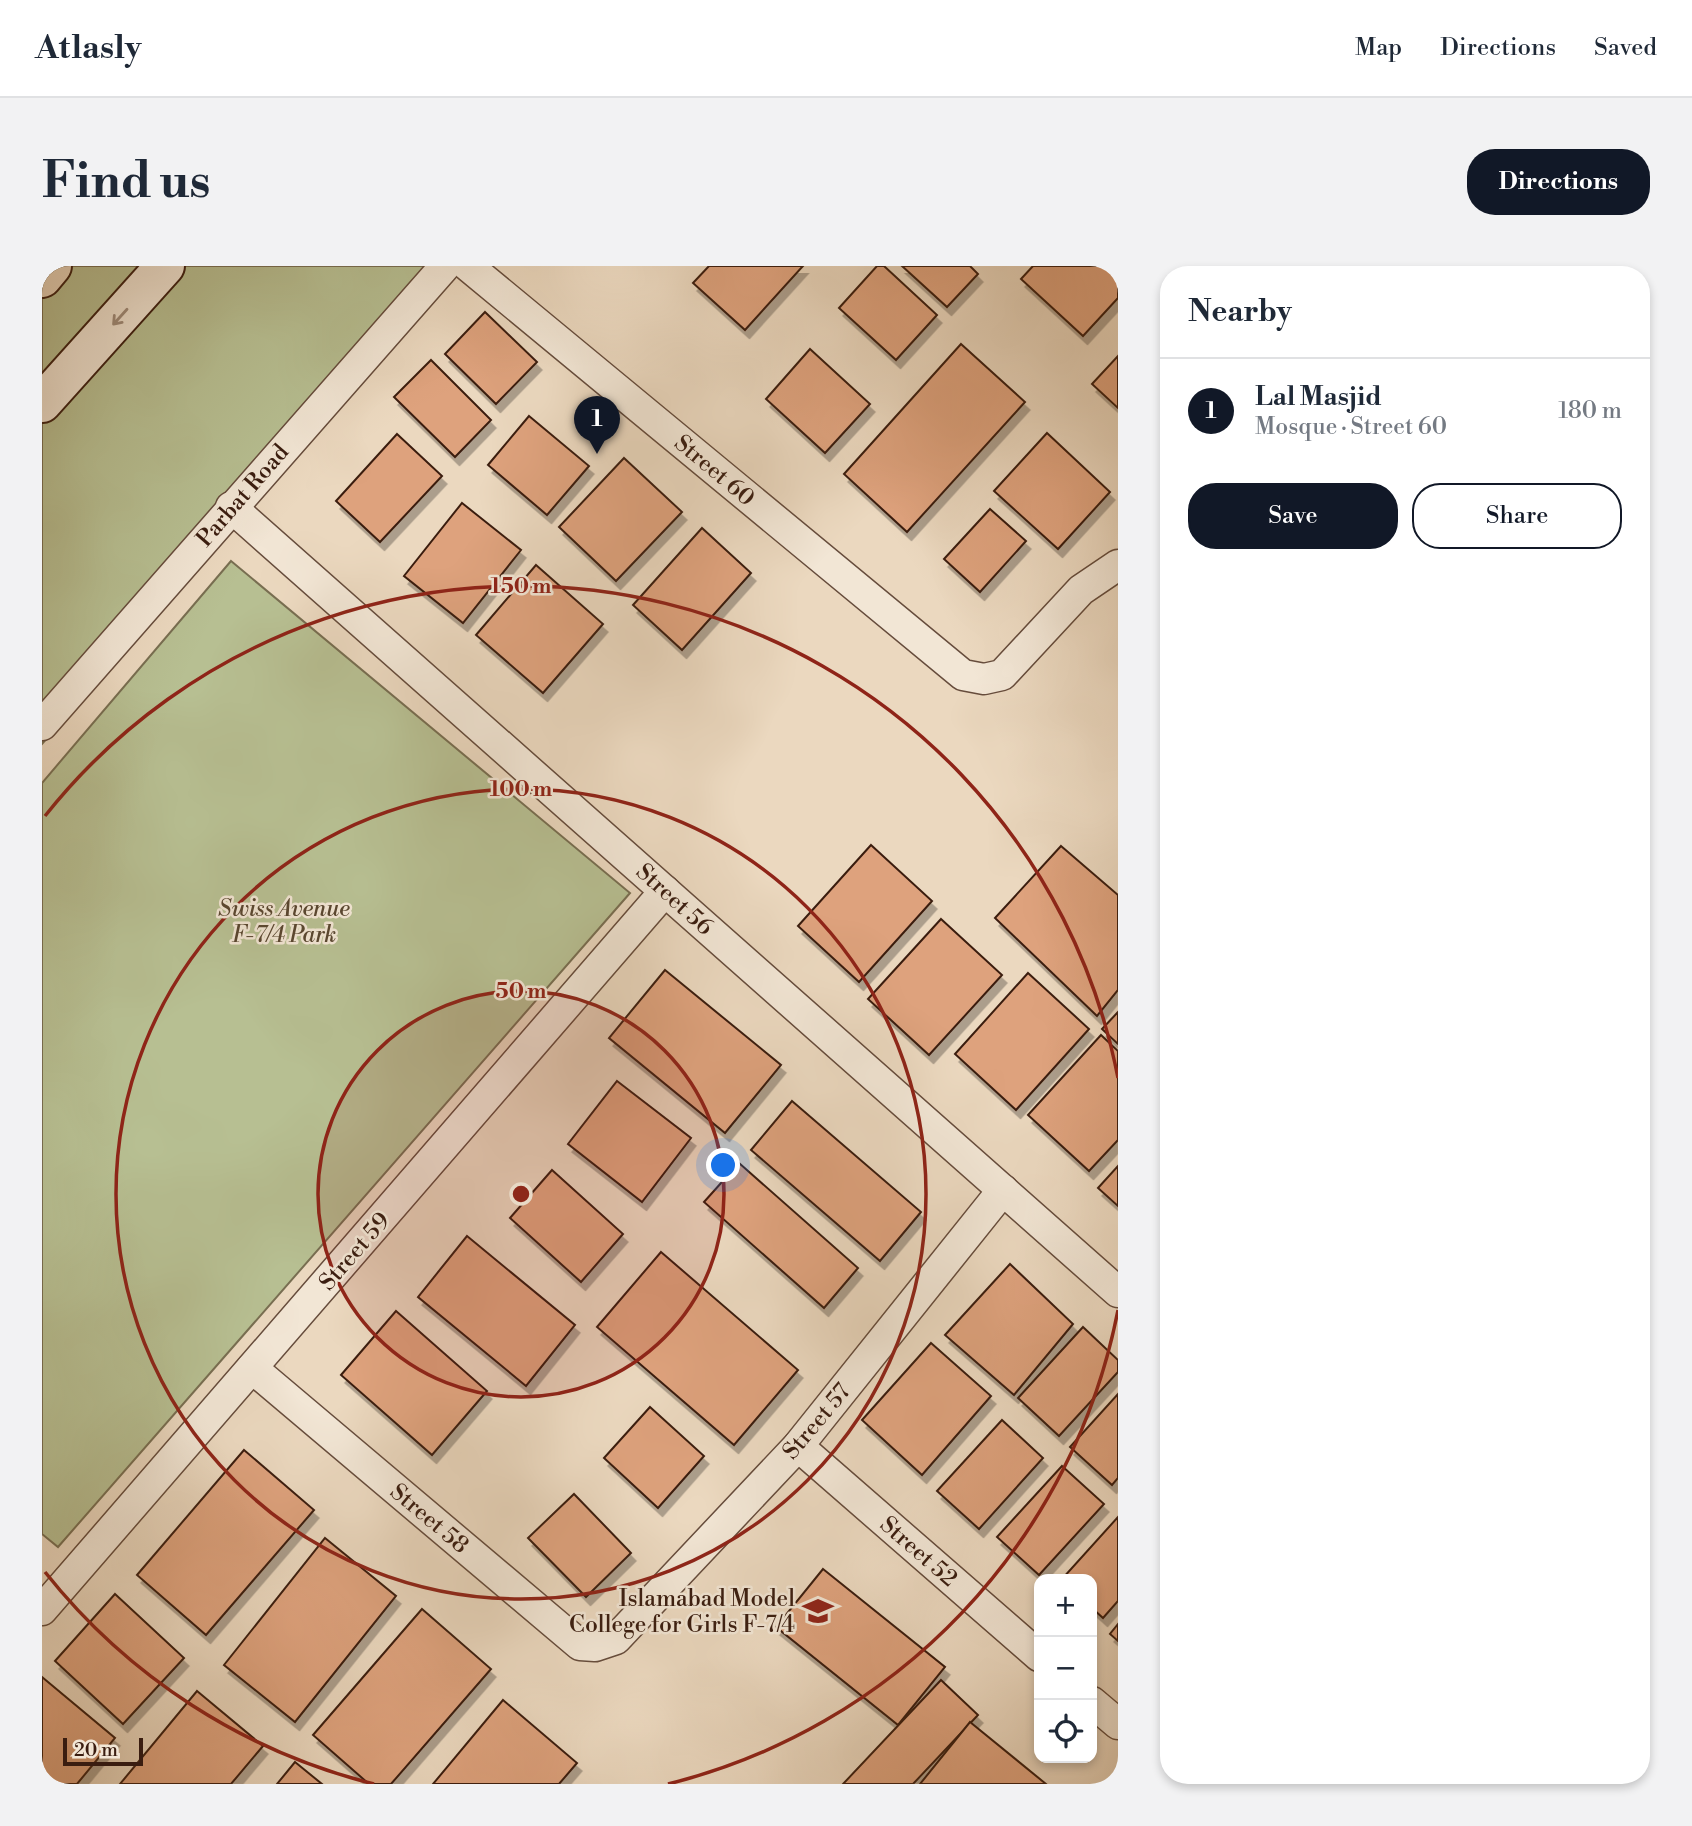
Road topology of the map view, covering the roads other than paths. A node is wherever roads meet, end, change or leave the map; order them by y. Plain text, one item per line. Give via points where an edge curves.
1 (52, 266) edge
2 (165, 266) edge
3 (444, 266) edge
4 (468, 266) edge
5 (42, 278) edge
6 (42, 403) edge
7 (231, 507) junction
8 (1118, 565) edge
9 (42, 725) edge
10 (665, 891) junction
11 (1003, 1190) junction
12 (1118, 1292) edge
13 (252, 1368) junction
14 (798, 1446) junction
15 (42, 1610) edge
16 (616, 1639) joint
17 (1034, 1652) edge
18 (1097, 1706) edge
19 (1118, 1724) edge

1 - 5 main road
2 -> 6 main road
3 - 7 street, Parbat Road
4 - 8 street, Street 60 via 963,675 984,679 1002,675 1081,590
7 - 9 street, Parbat Road
7 - 10 street, Street 56
10 - 11 street, Street 56
10 - 13 street, Street 59
11 - 12 street, Street 56
11 - 14 street, Street 57
13 - 15 street, Street 59
13 - 16 street, Street 58 via 580,1645
14 - 16 street, Street 57
14 - 17 street, Street 52
18 - 19 street

